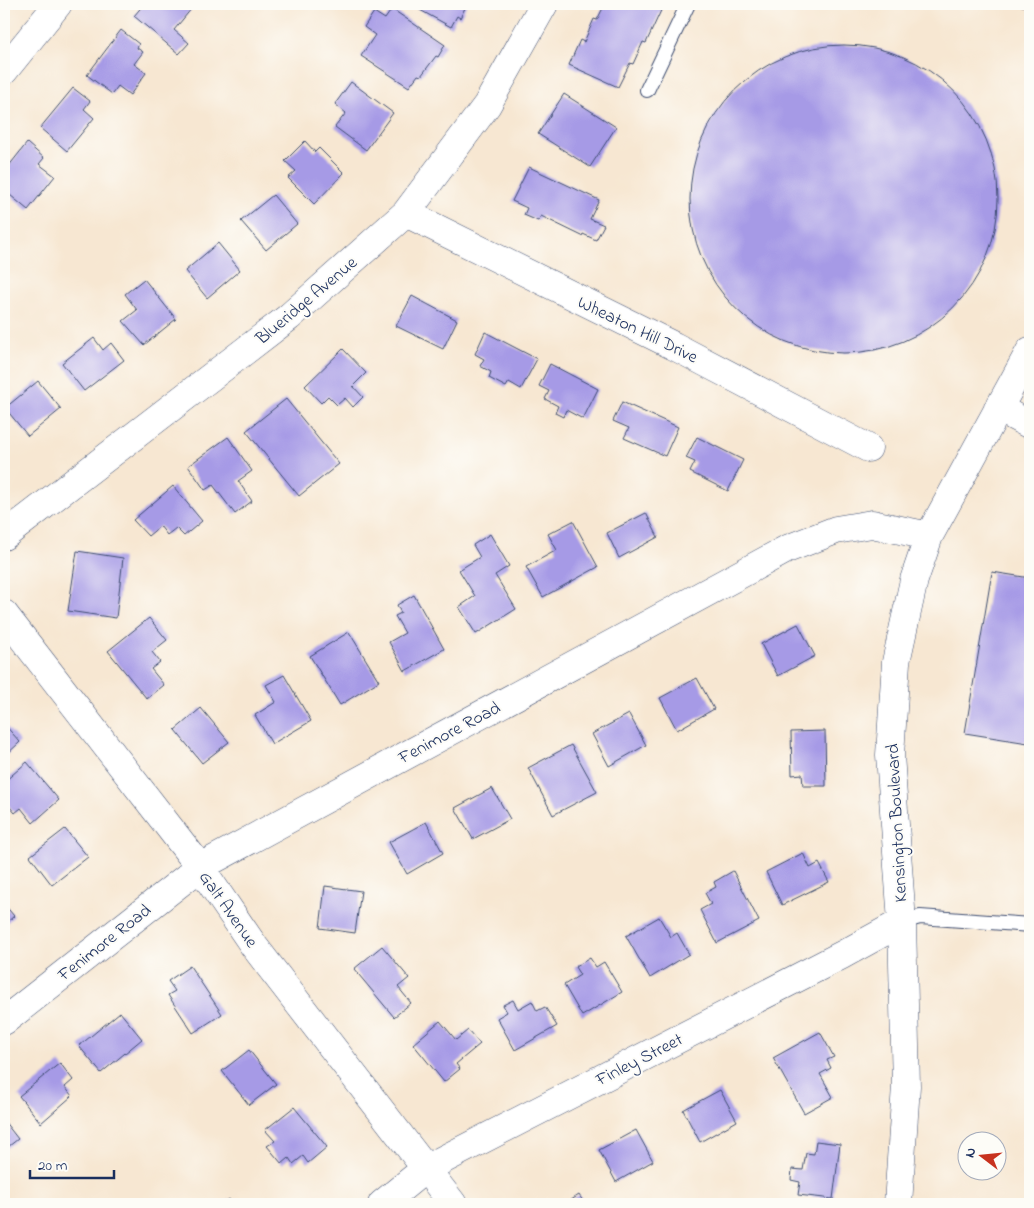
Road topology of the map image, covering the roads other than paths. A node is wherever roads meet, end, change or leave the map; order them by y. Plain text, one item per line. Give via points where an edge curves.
1 (58, 4) edge
2 (544, 4) edge
3 (688, 4) edge
4 (4, 71) edge
5 (647, 90) dead end
6 (406, 213) junction
7 (1030, 351) edge
8 (998, 408) junction
9 (1030, 425) edge
10 (868, 448) dead end
11 (4, 536) edge
12 (929, 536) junction
13 (4, 614) edge
14 (200, 867) junction
15 (902, 922) junction
16 (1030, 925) edge
17 (4, 1021) edge
18 (425, 1169) junction
19 (382, 1204) edge
20 (453, 1204) edge
21 (898, 1204) edge

1 - 4 street
2 - 6 street, Blueridge Avenue via 487,105
3 - 5 lane
6 - 10 street, Wheaton Hill Drive via 674,346
6 - 11 street, Blueridge Avenue via 289,317
7 - 8 street, Kensington Boulevard
8 - 9 street
8 - 12 street, Kensington Boulevard
12 - 14 street, Fenimore Road via 872,524 836,530 787,549
12 - 15 street, Kensington Boulevard via 914,580 896,662 890,755
13 - 14 street, Galt Avenue
14 - 17 street, Fenimore Road
14 - 18 street, Galt Avenue via 254,946
15 - 16 lane via 920,917
15 - 18 street, Finley Street
15 - 21 street, Kensington Boulevard via 906,1086
18 - 19 street, Finley Street
18 - 20 street, Galt Avenue

